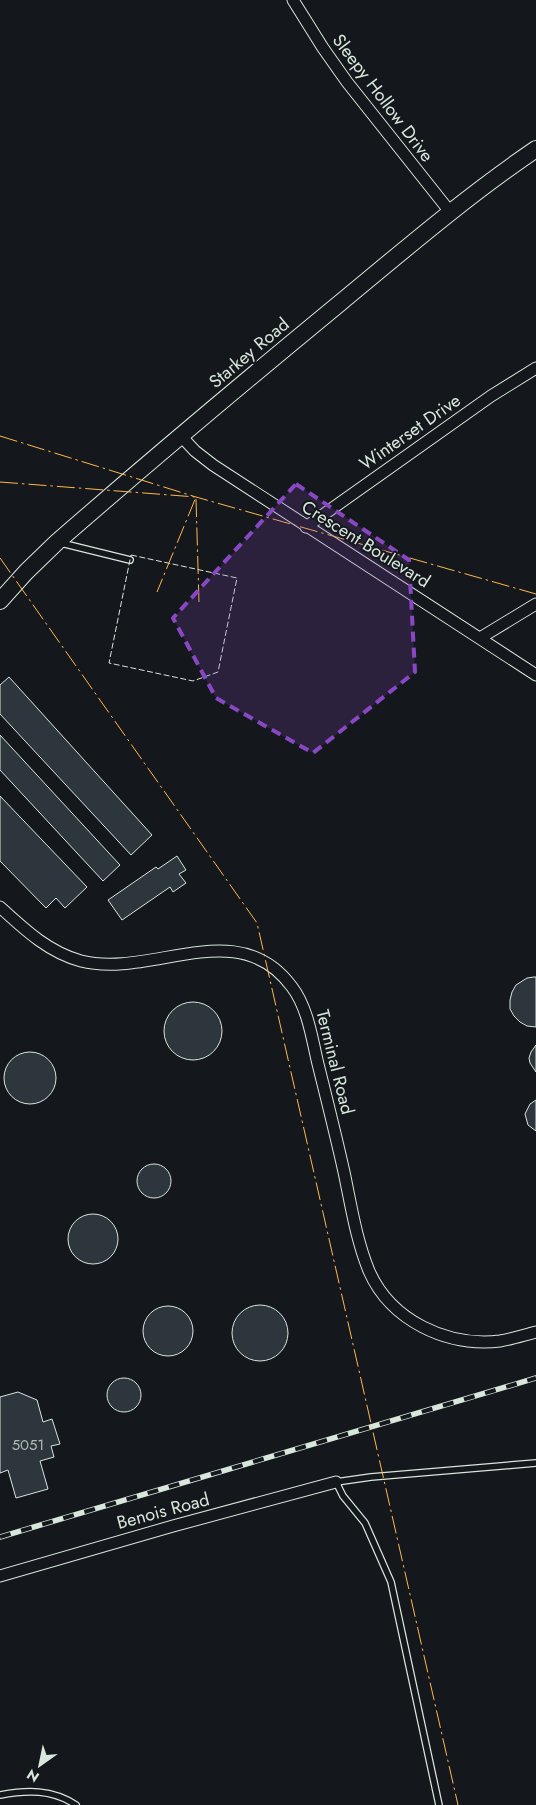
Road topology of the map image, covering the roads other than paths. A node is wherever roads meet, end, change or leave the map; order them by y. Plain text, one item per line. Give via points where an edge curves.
1 (293, 0) edge
2 (536, 149) edge
3 (451, 213) junction
4 (536, 368) edge
5 (181, 436) junction
6 (306, 527) junction
7 (57, 542) junction
8 (130, 560) dead end
9 (0, 601) edge
10 (536, 604) edge
11 (480, 638) junction
12 (536, 675) edge
13 (0, 907) edge
14 (536, 1332) edge
15 (536, 1463) edge
16 (336, 1482) junction
17 (0, 1576) edge
18 (0, 1794) edge
19 (76, 1805) edge
20 (440, 1805) edge

1 - 3 street, Sleepy Hollow Drive via 347,82
2 - 3 main road, Starkey Road
3 - 5 main road, Starkey Road
4 - 6 street, Winterset Drive
5 - 6 street, Crescent Boulevard via 212,465
5 - 7 main road, Starkey Road
6 - 11 street, Crescent Boulevard
7 - 8 lane
7 - 9 main road, Starkey Road
10 - 11 street
11 - 12 street, Crescent Boulevard
13 - 14 street, Terminal Road via 46,946 95,964 124,964 204,950 223,950 245,954 273,967 294,988 302,1003 356,1230 368,1269 385,1298 413,1322 452,1338 471,1342 502,1341
15 - 16 lane
16 - 17 street, Benois Road
16 - 20 lane via 342,1496 365,1523 390,1582
18 - 19 lane via 37,1791 64,1798

